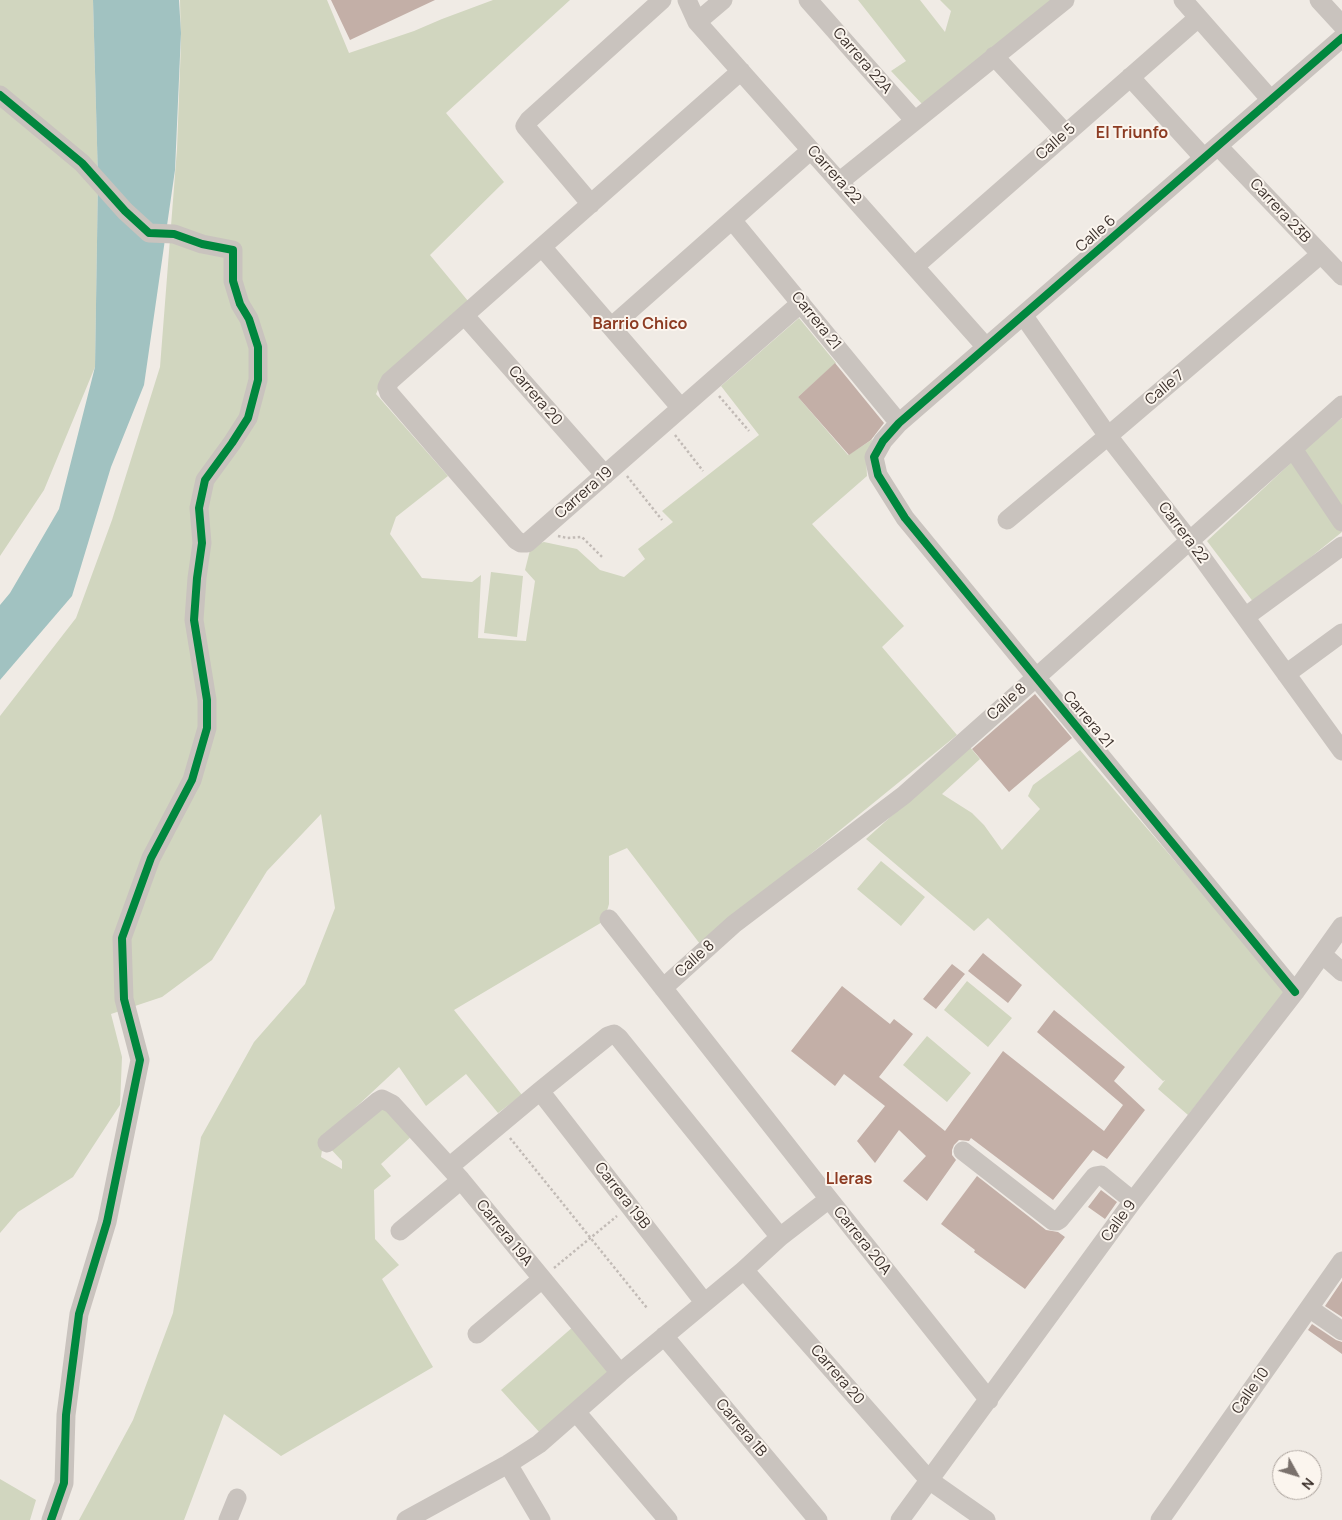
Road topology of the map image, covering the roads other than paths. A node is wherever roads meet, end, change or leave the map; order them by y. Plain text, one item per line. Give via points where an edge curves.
1 (662, 0) edge
2 (687, 0) edge
3 (723, 0) edge
4 (808, 0) edge
5 (1065, 0) edge
6 (1182, 0) edge
7 (1319, 0) edge
8 (1198, 18) junction
9 (697, 22) junction
10 (1342, 26) edge
11 (1342, 38) edge
12 (994, 56) junction
13 (741, 71) junction
14 (1130, 77) junction
15 (0, 95) edge
16 (1272, 100) junction
17 (915, 121) junction
18 (1066, 134) junction
19 (1218, 146) junction
20 (811, 150) junction
21 (1204, 158) junction
22 (839, 182) junction
23 (591, 204) junction
24 (732, 220) junction
25 (542, 247) junction
26 (1321, 254) junction
27 (915, 266) junction
28 (1341, 272) edge
29 (801, 303) junction
30 (1024, 315) junction
31 (465, 316) junction
32 (611, 327) junction
33 (986, 347) junction
34 (1342, 405) edge
35 (680, 408) junction
36 (899, 424) junction
37 (1108, 436) junction
38 (1293, 449) junction
39 (874, 457) joint
40 (611, 470) junction
41 (1007, 520) dead end
42 (1342, 522) edge
43 (1190, 541) junction
44 (1342, 546) edge
45 (1245, 618) junction
46 (1342, 634) edge
47 (1286, 674) junction
48 (1035, 677) junction
49 (1336, 731) edge
50 (1342, 752) edge
51 (609, 919) dead end
52 (1342, 926) edge
53 (1322, 955) junction
54 (1342, 972) edge
55 (663, 988) junction
56 (1295, 992) junction
57 (540, 1091) junction
58 (327, 1143) dead end
59 (963, 1151) dead end
60 (455, 1173) junction
61 (829, 1199) junction
62 (1134, 1201) junction
63 (400, 1231) dead end
64 (780, 1237) junction
65 (1342, 1261) edge
66 (744, 1270) junction
67 (542, 1279) junction
68 (704, 1302) junction
69 (1309, 1308) junction
70 (1342, 1331) edge
71 (477, 1334) dead end
72 (664, 1336) junction
73 (620, 1373) junction
74 (989, 1400) junction
75 (576, 1412) junction
76 (508, 1464) junction
77 (929, 1480) junction
78 (237, 1498) dead end
79 (51, 1520) edge
80 (228, 1520) edge
81 (406, 1520) edge
82 (541, 1520) edge
83 (668, 1520) edge
84 (818, 1520) edge
85 (900, 1520) edge
86 (986, 1520) edge
87 (1160, 1520) edge

1 - 23 street via 525,126
2 - 9 street, Carrera 22
3 - 9 street
4 - 17 street, Carrera 22A
5 - 12 street
6 - 8 street
7 - 10 street
8 - 14 street, Calle 5
8 - 16 street
9 - 13 street, Carrera 22
11 - 16 street, Calle 6
12 - 17 street
12 - 18 street
13 - 20 street, Carrera 22
13 - 23 street
14 - 18 street, Calle 5
14 - 21 street
15 - 79 street via 82,163 149,233 174,234 233,250 233,281 258,347 258,380 248,418 205,480 199,508 202,544 194,620 207,700 207,728 192,780 151,858 122,938 124,999 140,1060 107,1222 79,1314 66,1415 64,1482
16 - 19 street, Calle 6
17 - 22 street
18 - 27 street, Calle 5
19 - 21 street, Calle 6
19 - 26 street, Carrera 23B
20 - 22 street, Carrera 22
20 - 24 street
21 - 30 street, Calle 6
22 - 27 street, Carrera 22
23 - 25 street
24 - 29 street, Carrera 21
24 - 32 street
25 - 31 street
25 - 32 street
26 - 28 street, Carrera 23B
26 - 37 street, Calle 7
27 - 33 street, Carrera 22
29 - 35 street, Carrera 19
29 - 36 street, Carrera 21
30 - 33 street, Calle 6
30 - 37 street, Carrera 22
31 - 40 street, Carrera 20
31 - 40 street, Carrera 19 via 387,387 516,540 527,543
32 - 35 street
33 - 36 street, Calle 6
34 - 38 street, Calle 8
35 - 40 street, Carrera 19
36 - 39 street, Calle 6
37 - 41 street, Calle 7
37 - 43 street, Carrera 22
38 - 42 street
38 - 43 street, Calle 8
39 - 48 street, Carrera 21 via 878,475 905,518
43 - 45 street, Carrera 22
43 - 48 street, Calle 8
44 - 45 street
45 - 47 street, Carrera 22
46 - 47 street
47 - 49 street, Carrera 22
48 - 55 street, Calle 8 via 904,795 734,924
48 - 56 street, Carrera 21
49 - 50 street, Carrera 22
51 - 55 street, Carrera 20A
52 - 53 street, Calle 9
53 - 54 street
53 - 56 street, Calle 9
55 - 61 street, Carrera 20A
56 - 62 street, Calle 9
57 - 60 street via 500,1125
57 - 64 street via 614,1034
57 - 68 street, Carrera 19B
58 - 60 street, Carrera 19A via 382,1099 392,1104
59 - 62 street via 1057,1222 1095,1176 1101,1175
60 - 63 street
60 - 67 street, Carrera 19A
61 - 64 street
61 - 74 street, Carrera 20A
62 - 74 street, Calle 9
64 - 66 street
65 - 69 street, Calle 10
66 - 68 street
66 - 77 street, Carrera 20
67 - 71 street
67 - 73 street, Carrera 19A
68 - 72 street
69 - 70 street
69 - 87 street, Calle 10
72 - 73 street
72 - 84 street, Carrera 1B
73 - 75 street
74 - 77 street, Calle 9
75 - 76 street via 539,1444
75 - 83 street
76 - 81 street
76 - 82 street
77 - 85 street, Calle 9
77 - 86 street, Carrera 20
78 - 80 street

